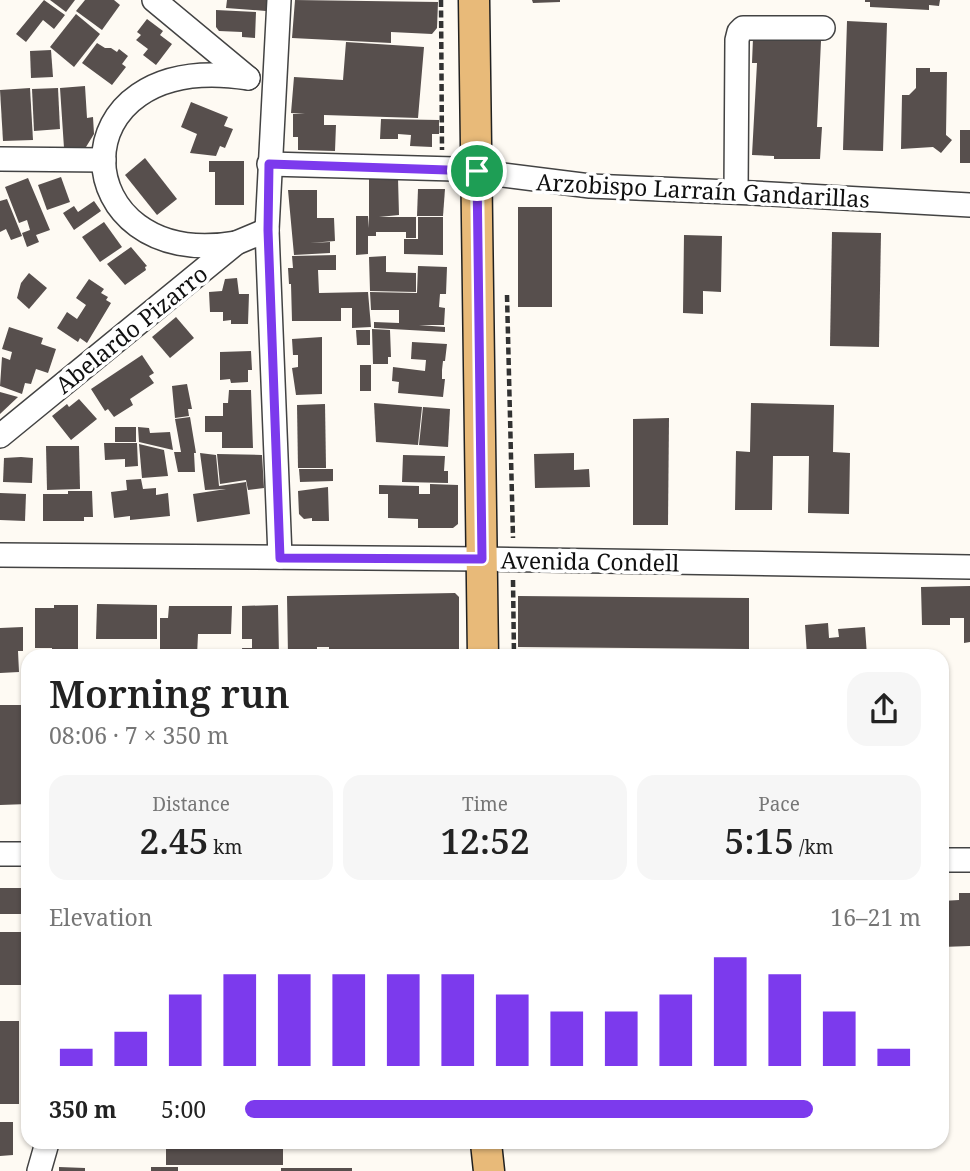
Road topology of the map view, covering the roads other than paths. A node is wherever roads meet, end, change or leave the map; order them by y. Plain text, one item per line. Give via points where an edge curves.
1 (154, 0) edge
2 (279, 0) edge
3 (474, 0) edge
4 (822, 28) dead end
5 (248, 78) junction
6 (274, 96) junction
7 (0, 159) edge
8 (104, 160) junction
9 (269, 164) junction
10 (477, 171) junction
11 (736, 192) junction
12 (970, 205) edge
13 (268, 230) junction
14 (236, 243) junction
15 (0, 436) edge
16 (0, 555) edge
17 (280, 558) junction
18 (482, 559) junction
19 (970, 567) edge
20 (483, 649) edge
21 (0, 854) edge
22 (21, 854) edge
23 (949, 860) edge
24 (970, 860) edge
25 (46, 1149) edge
26 (487, 1149) edge
27 (40, 1171) edge
28 (489, 1171) edge

1 - 5 street
2 - 6 street
3 - 10 main road
4 - 11 street via 743,28 739,32
5 - 6 street
5 - 8 street via 181,77 146,90 115,119
6 - 9 street
7 - 8 street
8 - 14 street via 116,202 147,232 197,247
9 - 10 street, Arzobispo Larraín Gandarillas
9 - 13 street
10 - 11 street, Arzobispo Larraín Gandarillas via 590,186
10 - 18 main road
11 - 12 street, Arzobispo Larraín Gandarillas
13 - 14 street, Abelardo Pizarro
13 - 17 street
14 - 15 street, Abelardo Pizarro
16 - 17 street, Avenida Condell
17 - 18 street, Avenida Condell
18 - 19 street, Avenida Condell
18 - 20 main road
21 - 22 street
23 - 24 street
25 - 27 street
26 - 28 main road

